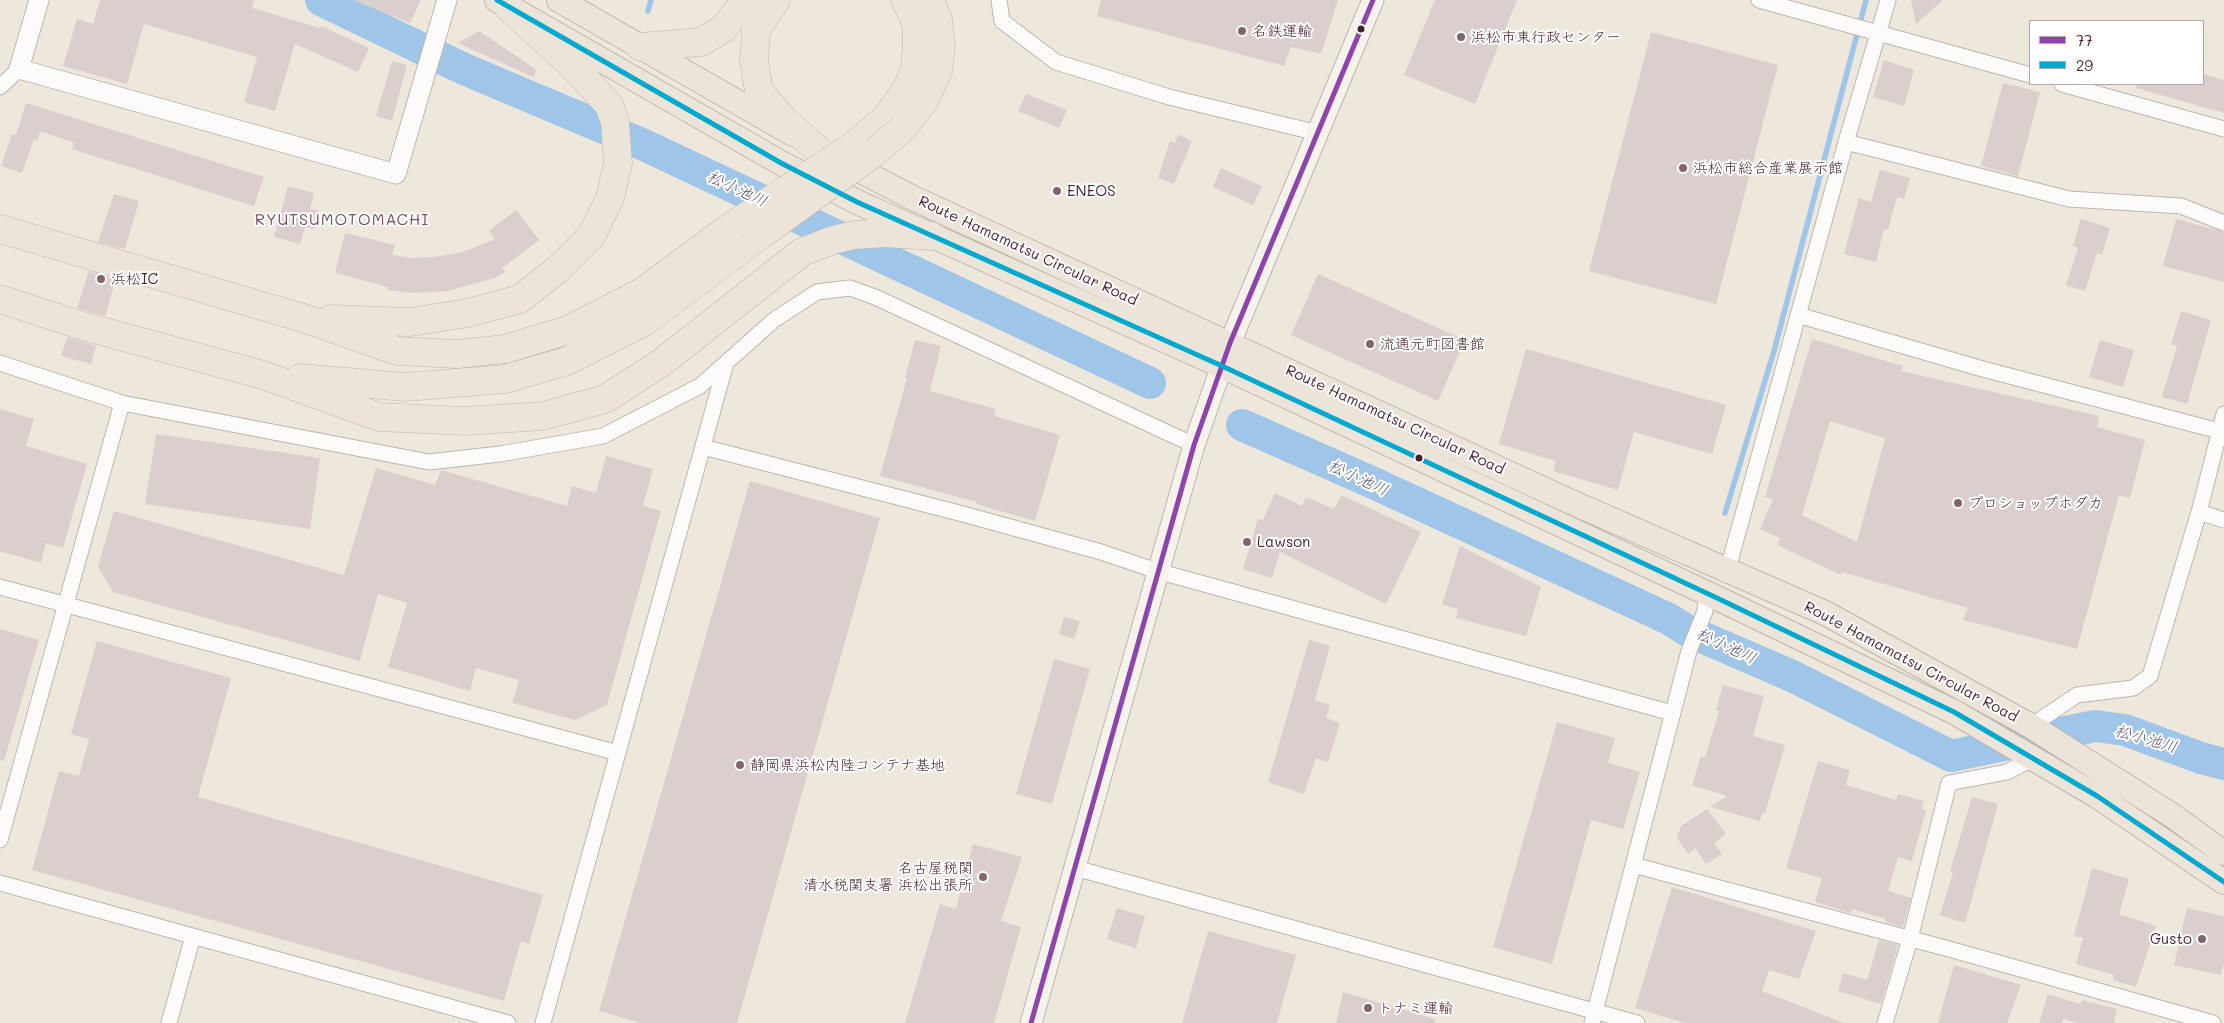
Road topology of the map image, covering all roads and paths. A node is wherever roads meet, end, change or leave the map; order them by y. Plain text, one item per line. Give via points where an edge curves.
1 (39, 0) edge
2 (446, 0) edge
3 (559, 0) edge
4 (746, 0) edge
5 (776, 0) edge
6 (905, 0) edge
7 (930, 0) edge
8 (999, 0) edge
9 (1374, 0) edge
10 (1759, 0) edge
11 (1888, 0) edge
12 (504, 4) edge
13 (1872, 32) junction
14 (641, 47) junction
15 (19, 69) junction
16 (2029, 75) edge
17 (2066, 85) edge
18 (0, 87) edge
19 (2224, 129) edge
20 (1318, 133) junction
21 (1846, 142) junction
22 (817, 148) junction
23 (2224, 223) edge
24 (8, 232) edge
25 (932, 236) junction
26 (4, 300) edge
27 (1798, 315) junction
28 (303, 318) junction
29 (1230, 343) junction
30 (726, 362) junction
31 (0, 363) edge
32 (1222, 366) junction
33 (263, 375) junction
34 (122, 403) junction
35 (2224, 414) edge
36 (2219, 431) junction
37 (1194, 445) junction
38 (703, 447) junction
39 (2199, 512) junction
40 (2224, 520) edge
41 (1157, 571) junction
42 (1727, 572) junction
43 (0, 588) edge
44 (1706, 602) junction
45 (66, 605) junction
46 (1672, 713) junction
47 (2031, 726) junction
48 (618, 753) junction
49 (2034, 758) junction
50 (0, 840) edge
51 (2224, 853) edge
52 (1633, 865) junction
53 (1075, 868) junction
54 (2224, 882) edge
55 (0, 883) edge
56 (194, 936) junction
57 (1910, 939) junction
58 (1593, 1017) edge
59 (169, 1023) edge
60 (508, 1023) edge
61 (543, 1023) edge
62 (1031, 1023) edge
63 (1637, 1023) edge
64 (1885, 1023) edge
65 (2213, 1023) edge

1 - 15 street
2 - 15 street via 396,174
3 - 14 main road, Route Hamamatsu Circular Road
4 - 14 highway via 723,30 701,42
5 - 22 highway via 756,30 754,61 759,91 783,119
6 - 28 highway, bridge via 916,22 915,70 906,90 886,118 853,146 733,225 642,292 568,330 505,350 456,354 397,351
7 - 33 highway, bridge via 938,20 941,46 938,71 924,101 902,129 871,156 644,322 567,361 514,376 405,387
8 - 20 street via 1002,21 1056,62 1169,96
9 - 20 main road
10 - 13 street
11 - 13 street
12 - 25 main road, Route Hamamatsu Circular Road via 781,163
12 - 28 highway via 600,92 609,105 615,122 618,163 610,198 592,235 558,269 520,299 468,313 410,322
13 - 16 street
13 - 21 street
14 - 22 main road, Route Hamamatsu Circular Road
15 - 18 street
17 - 19 street
20 - 29 main road
21 - 23 street via 2069,199 2181,206
21 - 27 street
22 - 29 main road, Route Hamamatsu Circular Road via 911,197
24 - 28 highway
25 - 32 main road, Route Hamamatsu Circular Road
25 - 33 highway via 854,235 802,252 661,363 605,399 543,416 466,421 379,417
26 - 33 highway
27 - 36 street via 1978,368
27 - 42 street
29 - 32 main road
29 - 42 main road, Route Hamamatsu Circular Road
30 - 34 street via 700,386 603,436 500,454 429,462
30 - 37 street via 774,320 817,292 850,288 876,297
30 - 38 street
31 - 34 street
32 - 37 main road
32 - 44 main road, Route Hamamatsu Circular Road
34 - 45 street
35 - 36 street
36 - 39 street
37 - 41 main road
38 - 41 street via 1101,552
38 - 48 street
39 - 40 street
39 - 47 street via 2150,676 2133,688 2077,695
41 - 46 street
41 - 53 main road
42 - 47 main road, Route Hamamatsu Circular Road via 1825,613
43 - 45 street
44 - 46 street
44 - 49 main road, Route Hamamatsu Circular Road via 1954,712
45 - 48 street
45 - 50 street
46 - 52 street
47 - 51 main road, Route Hamamatsu Circular Road via 2173,816
48 - 61 street
49 - 54 main road, Route Hamamatsu Circular Road via 2097,796
49 - 57 street via 2007,772 1949,783
52 - 57 street
52 - 58 street
53 - 58 street
53 - 62 main road
55 - 56 street
56 - 59 street
56 - 60 street
57 - 64 street
57 - 65 street
58 - 63 street

